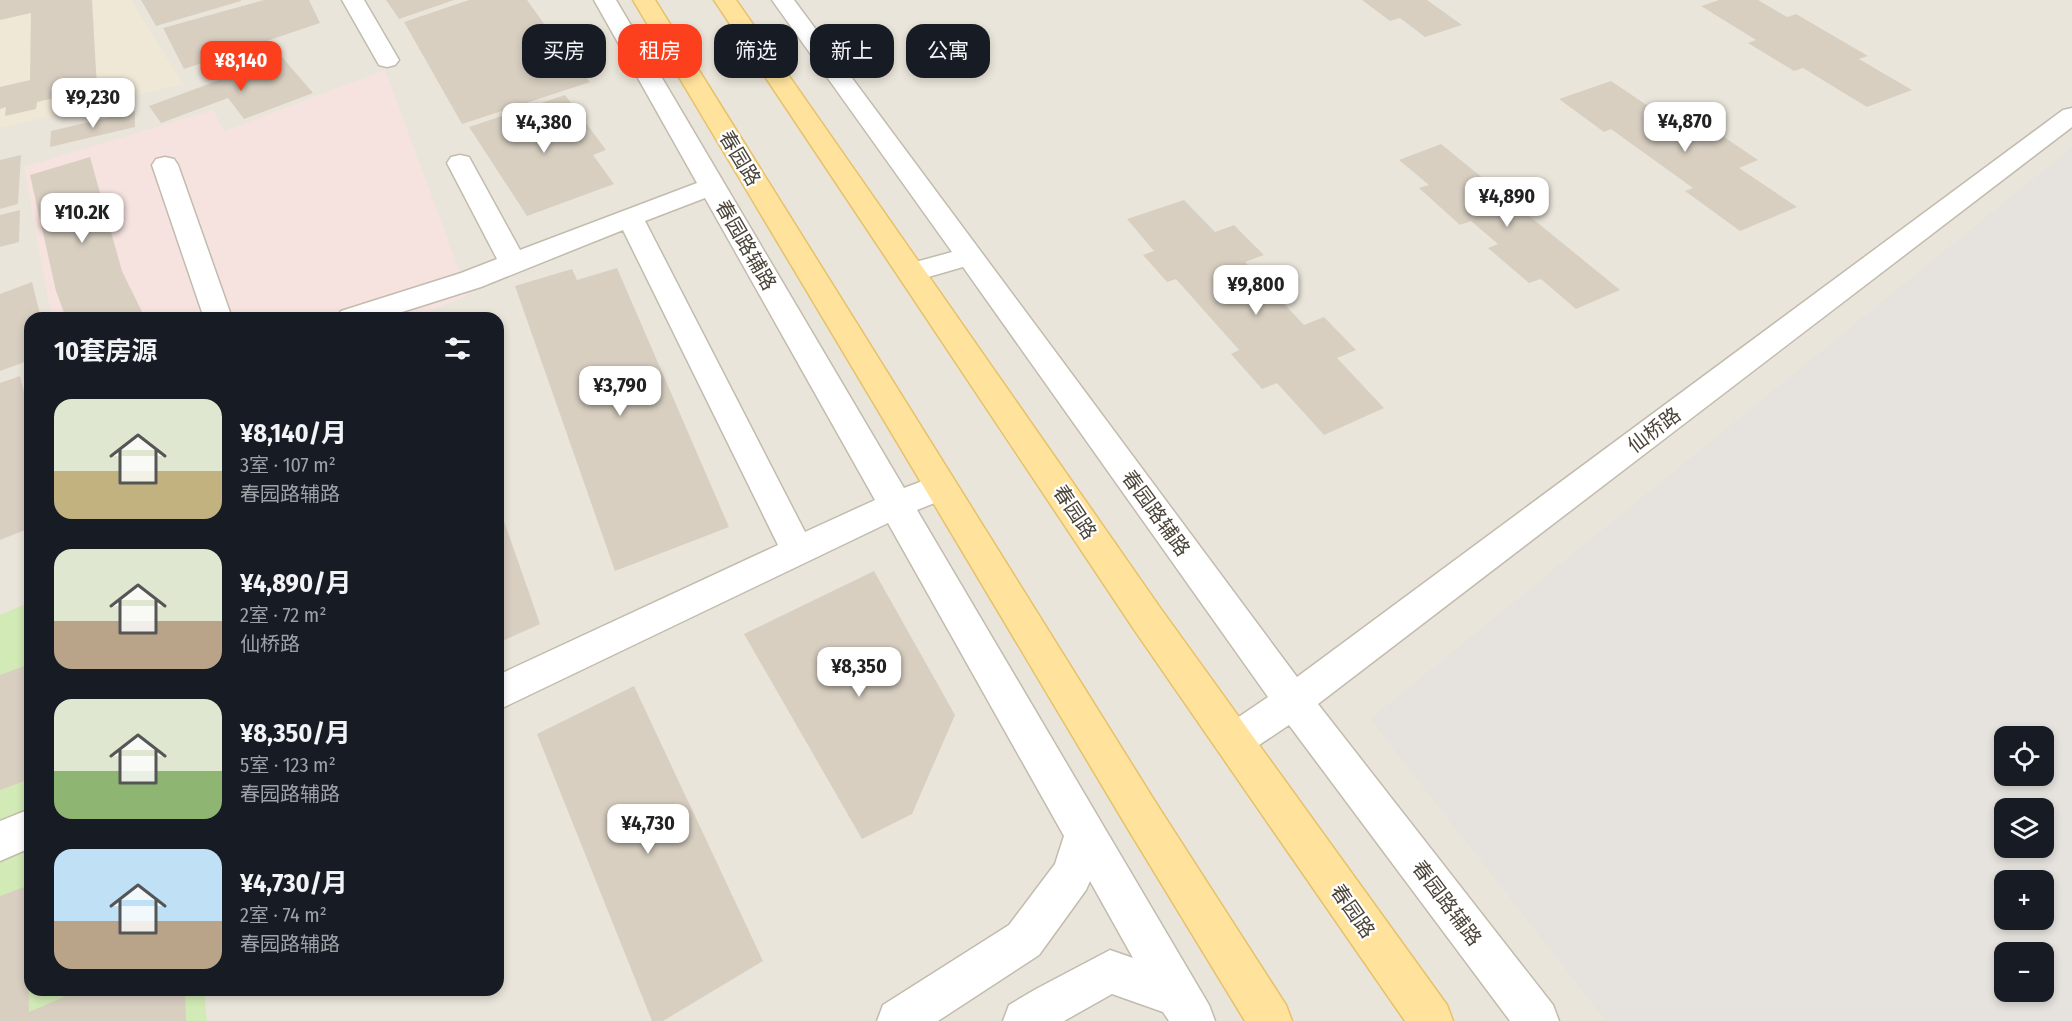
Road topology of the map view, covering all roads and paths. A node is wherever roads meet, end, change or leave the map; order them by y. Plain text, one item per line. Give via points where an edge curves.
1 (353, 0) edge
2 (605, 0) edge
3 (644, 0) edge
4 (725, 0) edge
5 (783, 0) edge
6 (387, 60) dead end
7 (2072, 115) edge
8 (460, 163) dead end
9 (165, 165) dead end
10 (712, 186) junction
11 (630, 217) junction
12 (970, 256) junction
13 (513, 264) junction
14 (911, 273) junction
15 (216, 312) edge
16 (370, 312) edge
17 (941, 487) junction
18 (895, 505) junction
19 (798, 551) junction
20 (504, 690) edge
21 (1293, 701) junction
22 (1234, 741) junction
23 (24, 831) edge
24 (1085, 834) junction
25 (0, 841) edge
26 (1186, 1008) edge
27 (899, 1021) edge
28 (1025, 1021) edge
29 (1270, 1021) edge
30 (1431, 1021) edge
31 (1536, 1021) edge

1 - 6 street
2 - 10 street, 春园路辅路
3 - 17 main road, 春园路
4 - 14 main road, 春园路
5 - 12 street, 春园路辅路
7 - 21 street, 仙桥路
8 - 13 street
9 - 15 street
10 - 11 street
10 - 18 street, 春园路辅路
11 - 13 street
11 - 19 street
12 - 14 street
12 - 21 street, 春园路辅路
13 - 16 street
14 - 22 main road, 春园路
17 - 18 street
17 - 29 main road, 春园路
18 - 19 street
18 - 24 street, 春园路辅路
19 - 20 street
21 - 22 street, 仙桥路
21 - 31 street, 春园路辅路
22 - 30 main road, 春园路
23 - 25 street
24 - 26 street, 春园路辅路
24 - 27 street via 1071,876 1024,940
26 - 28 street via 1110,972

